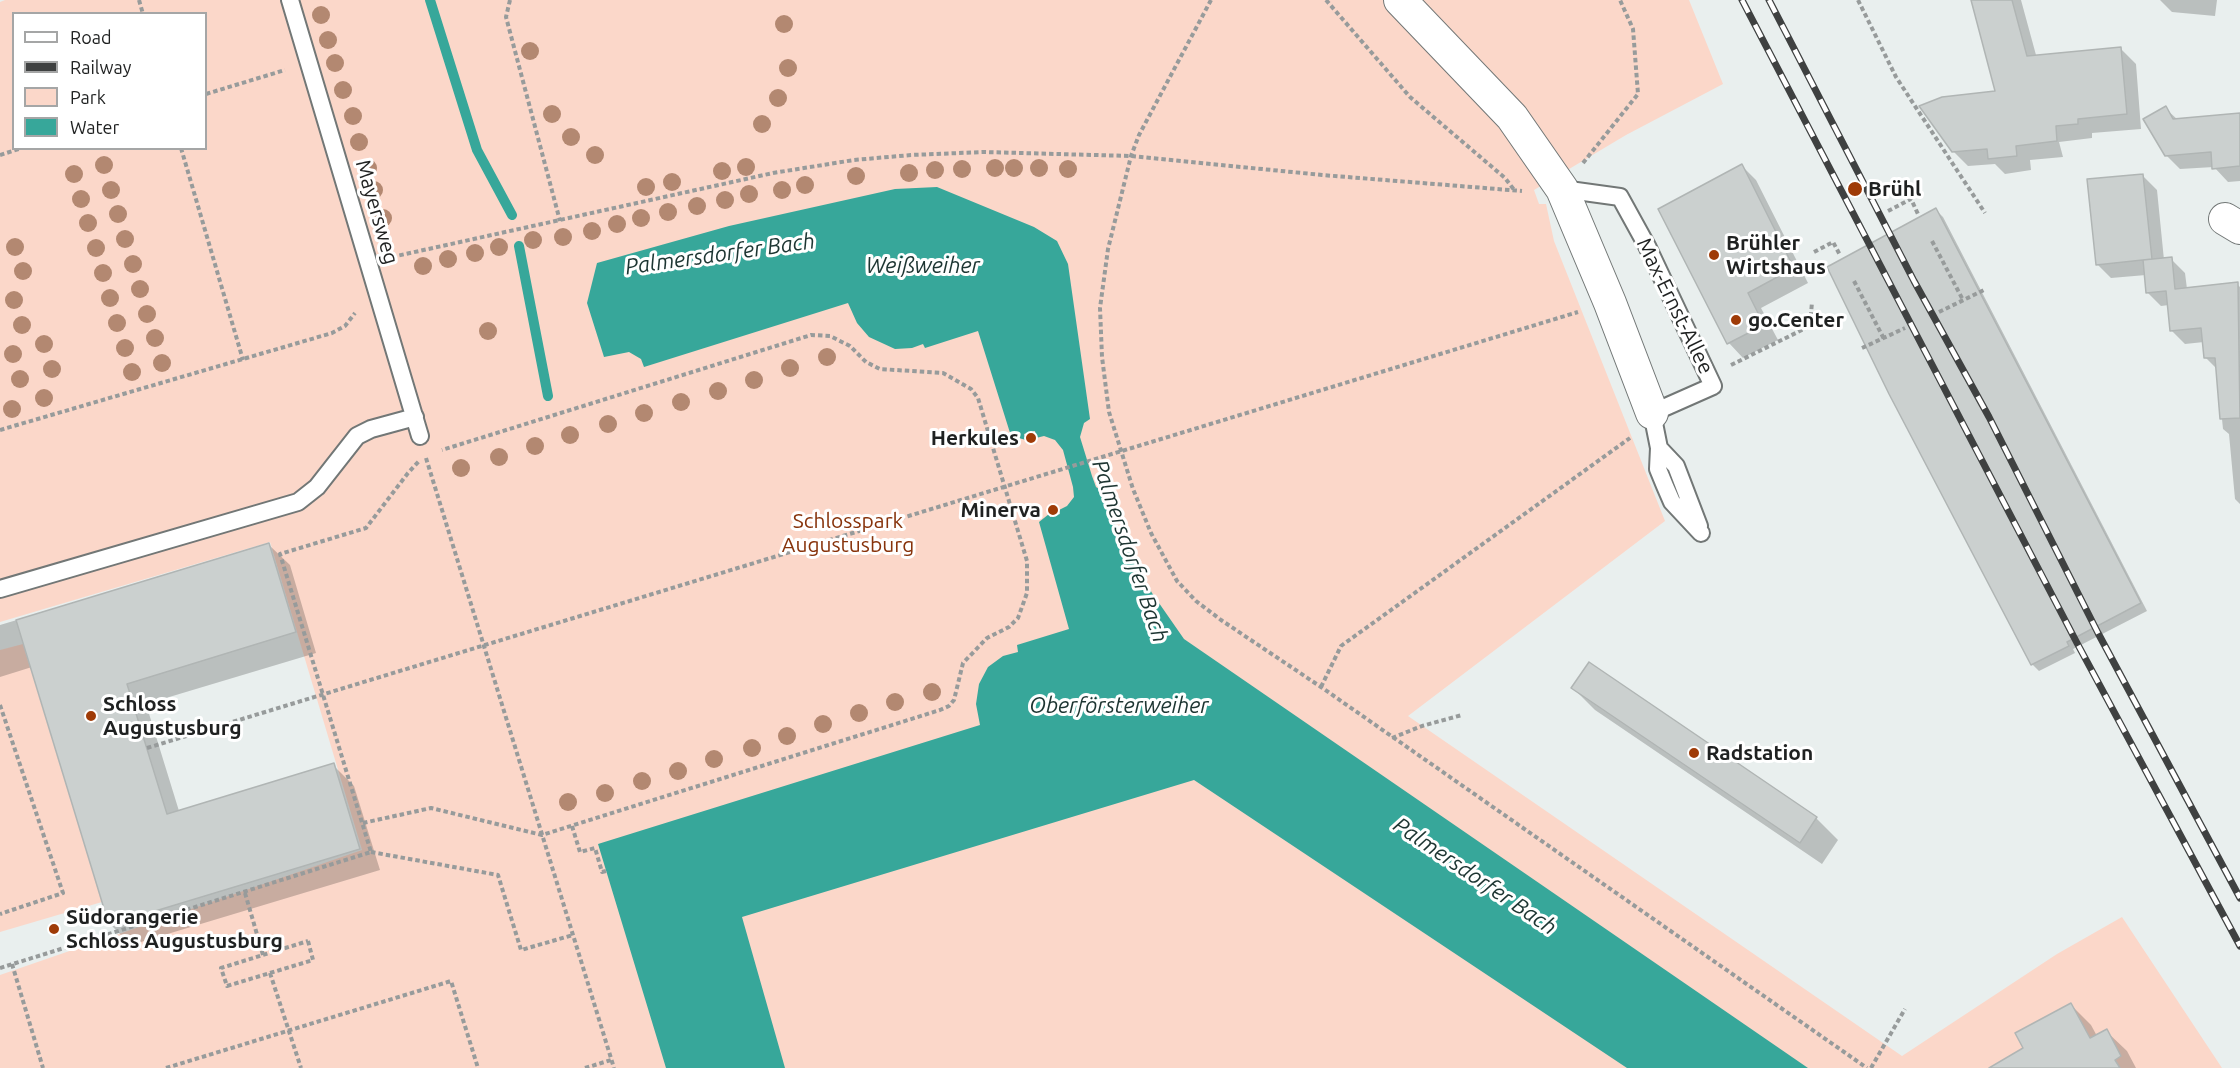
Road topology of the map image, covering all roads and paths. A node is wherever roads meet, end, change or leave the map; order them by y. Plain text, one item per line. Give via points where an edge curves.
1 (290, 0) edge
2 (510, 0) edge
3 (1211, 0) edge
4 (1326, 0) edge
5 (1400, 0) edge
6 (1620, 0) edge
7 (1858, 0) edge
8 (310, 63) junction
9 (207, 94) edge
10 (16, 150) edge
11 (182, 150) edge
12 (0, 155) edge
13 (1131, 156) junction
14 (1562, 189) junction
15 (1516, 191) junction
16 (1888, 212) dead end
17 (1985, 213) dead end
18 (1918, 214) dead end
19 (560, 221) junction
20 (1932, 242) dead end
21 (1814, 252) dead end
22 (1840, 255) dead end
23 (369, 262) junction
24 (1854, 281) dead end
25 (1984, 290) dead end
26 (1963, 300) junction
27 (1812, 302) dead end
28 (1610, 303) junction
29 (1939, 312) dead end
30 (1905, 328) dead end
31 (1884, 339) junction
32 (1862, 348) dead end
33 (243, 360) junction
34 (1709, 376) junction
35 (1652, 413) junction
36 (415, 417) junction
37 (0, 430) edge
38 (420, 436) joint
39 (1631, 436) dead end
40 (1659, 448) dead end
41 (1120, 451) junction
42 (425, 455) junction
43 (1004, 487) junction
44 (0, 589) edge
45 (483, 645) junction
46 (1321, 687) junction
47 (322, 693) junction
48 (0, 705) edge
49 (1462, 715) dead end
50 (1391, 738) junction
51 (147, 748) dead end
52 (363, 824) junction
53 (572, 825) junction
54 (542, 835) junction
55 (370, 852) junction
56 (606, 871) dead end
57 (245, 893) junction
58 (0, 914) edge
59 (573, 934) junction
60 (263, 955) junction
61 (12, 964) junction
62 (0, 968) edge
63 (270, 973) junction
64 (1905, 1009) dead end
65 (289, 1031) junction
66 (611, 1060) junction
67 (44, 1068) edge
68 (166, 1068) edge
69 (301, 1068) edge
70 (478, 1068) edge
71 (585, 1068) edge
72 (614, 1068) edge
73 (1869, 1068) edge

1 - 8 lane, Mayersweg
2 - 19 path via 506,17
3 - 13 path
4 - 15 path via 1410,97
5 - 14 street via 1512,117
6 - 14 path via 1633,29 1638,94
7 - 17 path via 1896,76
8 - 9 path
8 - 23 lane, Mayersweg
10 - 12 path
11 - 33 path
13 - 15 path
13 - 19 path via 984,152 854,160 741,180
13 - 41 path via 1106,259 1100,308 1109,412
14 - 15 path
14 - 28 street
14 - 34 lane, Max-Ernst-Allee via 1620,197
16 - 18 path via 1911,199
19 - 23 path
20 - 26 path
21 - 22 path via 1833,242
23 - 33 path via 360,302 345,326
23 - 36 lane, Mayersweg
24 - 31 path
25 - 26 path
26 - 29 path
27 - 34 path via 1810,326
28 - 35 street
28 - 41 path
30 - 31 path
31 - 32 path
33 - 37 path
34 - 35 lane, Max-Ernst-Allee via 1713,386
35 - 40 lane
36 - 38 lane, Mayersweg
36 - 44 lane via 357,436 317,487 298,502
38 - 42 path
39 - 46 path via 1341,646
41 - 43 path
41 - 46 path via 1151,533 1178,581 1221,620
42 - 43 path via 820,335 840,340 880,369 934,371 971,389 982,409
42 - 45 path
42 - 47 path via 366,528 280,554
43 - 45 path
43 - 53 path via 1027,561 1024,606 1009,627 987,638 963,663 949,706
45 - 47 path
45 - 54 path
46 - 50 path
47 - 51 path
47 - 52 path
48 - 58 path via 63,893
49 - 50 path
50 - 73 path
52 - 54 path via 430,808
52 - 55 path
53 - 54 path
53 - 56 path via 580,852 595,848 602,872
54 - 59 path
55 - 57 path
55 - 59 path via 498,875 521,950
57 - 60 path
57 - 61 path
59 - 66 path
60 - 63 path via 221,968 227,986
60 - 63 path via 308,941 314,960
61 - 62 path
61 - 67 path
63 - 65 path
64 - 73 path
65 - 68 path
65 - 69 path
65 - 70 path via 451,981
66 - 71 path
66 - 72 path

